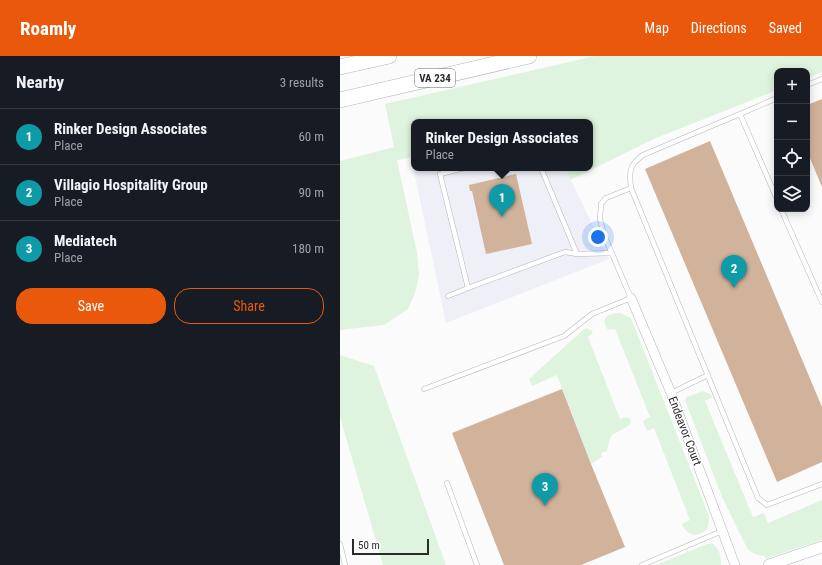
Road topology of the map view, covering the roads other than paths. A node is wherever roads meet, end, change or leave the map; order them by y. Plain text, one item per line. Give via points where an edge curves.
1 (388, 56) edge
2 (529, 56) edge
3 (340, 67) edge
4 (822, 79) edge
5 (810, 84) edge
6 (774, 99) edge
7 (340, 100) edge
8 (740, 114) junction
9 (452, 171) edge
10 (542, 171) edge
11 (631, 188) junction
12 (774, 192) edge
13 (783, 212) edge
14 (612, 253) junction
15 (577, 254) junction
16 (468, 288) junction
17 (448, 296) dead end
18 (631, 298) junction
19 (822, 302) edge
20 (708, 375) junction
21 (424, 389) dead end
22 (671, 394) junction
23 (447, 483) dead end
24 (822, 484) edge
25 (722, 531) junction
26 (340, 544) edge
27 (822, 547) edge
28 (345, 565) edge
29 (477, 565) edge
30 (642, 565) edge
31 (735, 565) edge
32 (769, 565) edge

1 - 3 highway
2 - 7 highway, VA 234
4 - 5 lane
6 - 8 lane
8 - 11 lane via 642,155 630,168
8 - 12 lane
9 - 16 lane via 440,174
10 - 15 lane
11 - 14 lane via 606,198 601,204 600,219
11 - 20 lane
13 - 19 lane
14 - 15 lane
14 - 18 lane
15 - 16 lane via 565,252
16 - 17 lane
18 - 21 lane via 592,314 564,336
18 - 22 street, Endeavor Court
20 - 22 lane
20 - 24 lane via 758,498 767,505
22 - 25 street, Endeavor Court
23 - 29 lane
25 - 30 lane
25 - 31 street, Endeavor Court
26 - 28 lane
27 - 32 street

